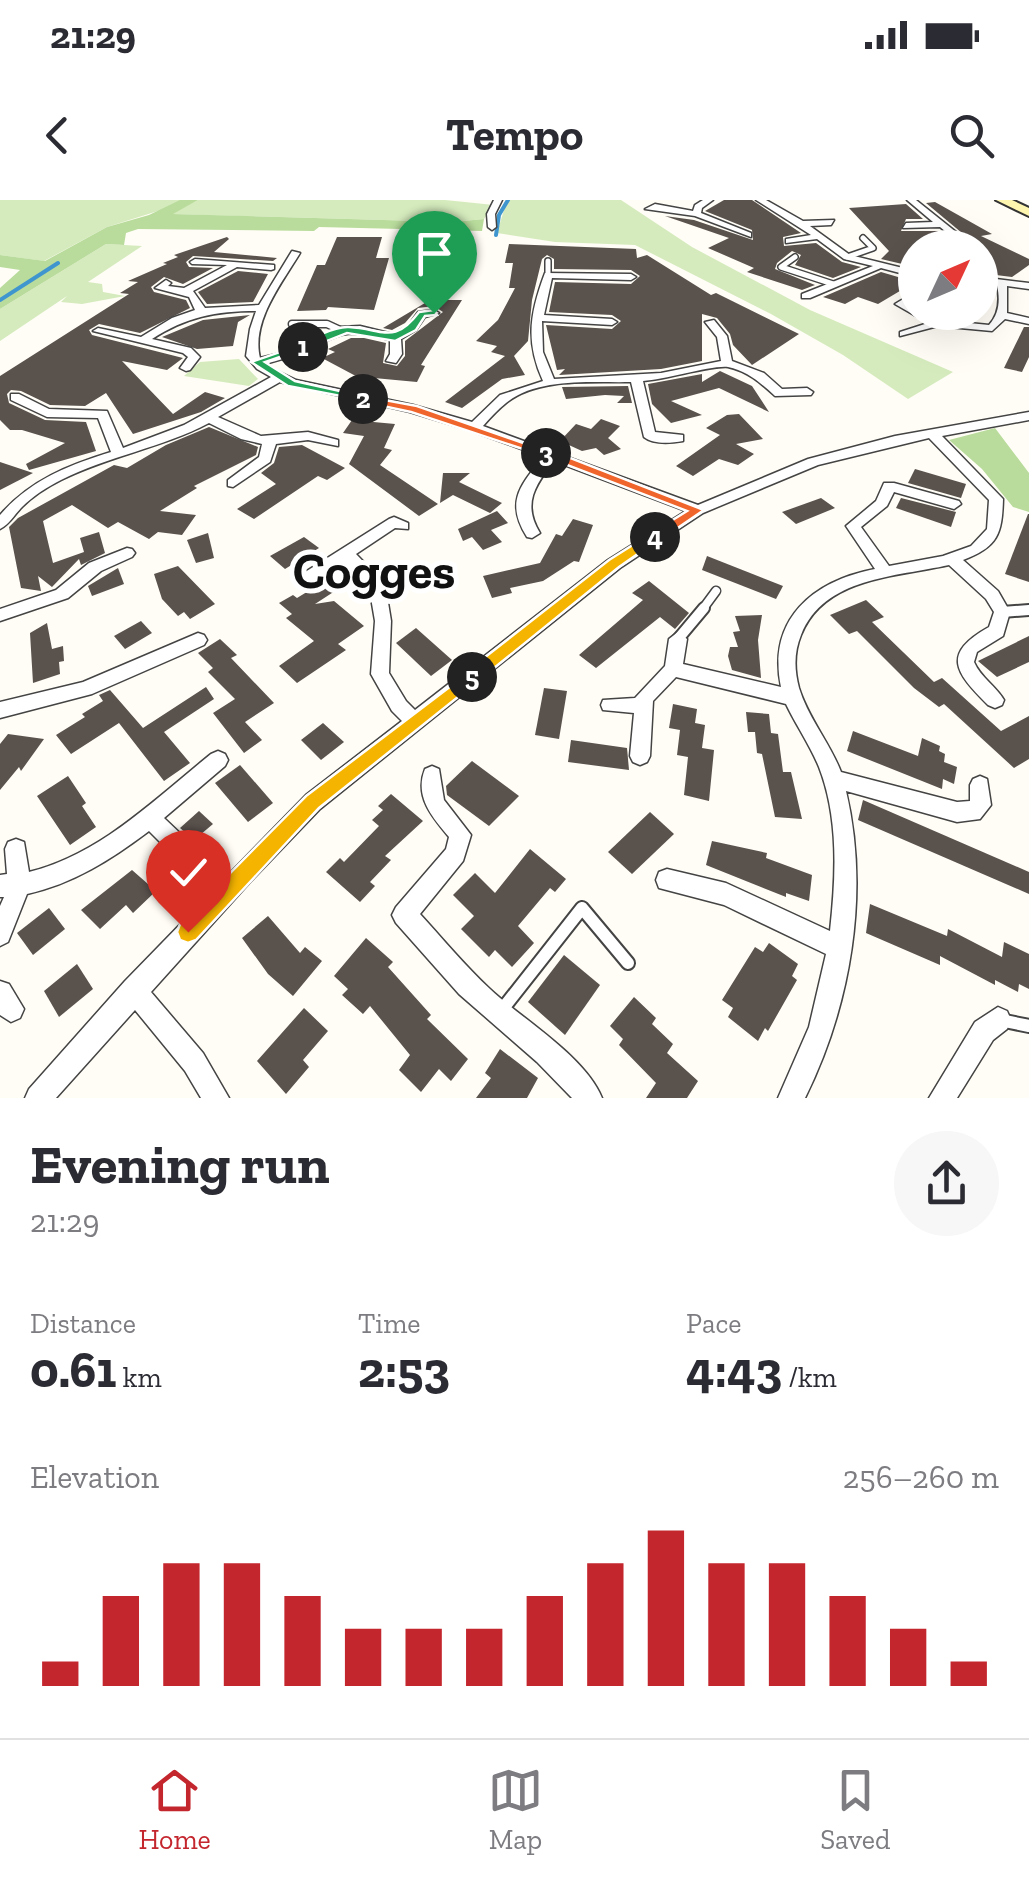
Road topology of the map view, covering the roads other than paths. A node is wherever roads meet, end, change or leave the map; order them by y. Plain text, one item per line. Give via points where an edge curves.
1 (498, 200) edge
2 (709, 200) edge
3 (760, 200) edge
4 (911, 200) edge
5 (1002, 200) edge
6 (650, 209) dead end
7 (1029, 212) edge
8 (697, 214) junction
9 (832, 222) dead end
10 (798, 224) junction
11 (941, 224) junction
12 (906, 226) dead end
13 (492, 227) dead end
14 (949, 230) edge
15 (748, 236) dead end
16 (815, 237) junction
17 (864, 238) dead end
18 (789, 242) dead end
19 (296, 252) dead end
20 (847, 257) junction
21 (795, 258) dead end
22 (548, 261) dead end
23 (195, 262) dead end
24 (232, 266) junction
25 (271, 267) dead end
26 (877, 268) junction
27 (898, 271) edge
28 (548, 275) junction
29 (631, 277) dead end
30 (998, 282) edge
31 (1001, 282) junction
32 (833, 284) junction
33 (1029, 286) edge
34 (159, 288) dead end
35 (185, 292) junction
36 (806, 296) dead end
37 (264, 308) junction
38 (200, 309) junction
39 (434, 313) dead end
40 (1002, 315) junction
41 (538, 318) junction
42 (998, 320) edge
43 (1029, 321) edge
44 (612, 322) dead end
45 (710, 322) dead end
46 (292, 324) dead end
47 (313, 324) junction
48 (340, 330) junction
49 (916, 330) edge
50 (98, 331) dead end
51 (290, 334) dead end
52 (904, 334) dead end
53 (316, 335) junction
54 (146, 338) junction
55 (395, 338) junction
56 (392, 361) dead end
57 (257, 362) junction
58 (727, 362) junction
59 (186, 368) dead end
60 (278, 378) junction
61 (636, 379) junction
62 (550, 382) junction
63 (807, 392) dead end
64 (16, 396) dead end
65 (110, 401) dead end
66 (96, 412) junction
67 (1029, 416) edge
68 (209, 417) junction
69 (474, 427) junction
70 (932, 433) junction
71 (678, 438) dead end
72 (270, 441) junction
73 (333, 443) dead end
74 (118, 452) junction
75 (552, 455) junction
76 (232, 483) dead end
77 (7, 503) edge
78 (954, 504) dead end
79 (698, 510) junction
80 (0, 524) edge
81 (403, 526) dead end
82 (532, 533) dead end
83 (127, 552) dead end
84 (347, 556) junction
85 (954, 561) junction
86 (883, 569) junction
87 (308, 578) dead end
88 (716, 591) dead end
89 (1029, 610) edge
90 (1002, 612) junction
91 (0, 615) edge
92 (678, 639) joint
93 (198, 640) dead end
94 (673, 669) junction
95 (790, 697) junction
96 (995, 700) dead end
97 (610, 705) dead end
98 (644, 706) junction
99 (0, 710) edge
100 (414, 721) junction
101 (640, 756) dead end
102 (218, 760) dead end
103 (432, 775) dead end
104 (834, 779) junction
105 (980, 785) dead end
106 (148, 816) junction
107 (16, 849) dead end
108 (195, 862) dead end
109 (667, 880) dead end
110 (10, 887) edge
111 (0, 934) edge
112 (838, 947) junction
113 (628, 963) dead end
114 (134, 990) junction
115 (500, 1013) junction
116 (998, 1020) joint
117 (1029, 1026) edge
118 (798, 1095) edge
119 (38, 1098) edge
120 (216, 1098) edge
121 (589, 1098) edge
122 (942, 1098) edge

1 - 13 street
2 - 8 street
3 - 10 street
4 - 11 street
5 - 7 main road
6 - 8 street
8 - 15 street
9 - 10 street
10 - 16 street
11 - 12 street
11 - 14 street
16 - 18 street
16 - 20 street
17 - 20 lane via 873,248
19 - 37 street
20 - 26 street
21 - 32 lane via 781,267
22 - 28 lane
23 - 24 street
24 - 25 street
24 - 35 street
26 - 27 street
26 - 32 street
28 - 29 street
28 - 41 street
30 - 31 street
31 - 33 street
31 - 40 street
32 - 36 street
34 - 35 street
35 - 38 street
37 - 38 street
37 - 57 street via 251,341
38 - 54 street
39 - 55 street via 422,314
40 - 42 street
40 - 43 street
41 - 44 street
41 - 62 street via 534,343
45 - 58 street
46 - 47 lane
47 - 48 lane
47 - 53 lane
48 - 53 street
48 - 55 street
49 - 52 street
50 - 54 street
51 - 53 lane
53 - 57 street via 289,354
54 - 59 street via 187,350 194,357
55 - 56 street
57 - 60 street
58 - 61 street
58 - 63 street via 778,392
60 - 68 street
60 - 69 street
61 - 62 street
61 - 71 street via 649,434
62 - 69 street via 515,392
64 - 66 street via 46,413
65 - 66 street
66 - 74 street via 103,414
67 - 70 street
68 - 72 street
68 - 74 street
69 - 75 street
70 - 79 street via 813,462
70 - 85 street via 990,489 999,511 992,536
72 - 73 street via 306,434
72 - 76 street via 266,458
74 - 77 street
75 - 79 street
75 - 82 street via 522,499
77 - 80 street
78 - 86 street via 890,486 882,503 853,526
79 - 100 street via 614,564
81 - 84 street via 394,522
83 - 91 street via 62,594
84 - 87 street
84 - 100 street via 378,584 380,674
85 - 86 street
85 - 90 street
86 - 95 street via 832,588 797,619 787,647
88 - 92 lane via 696,625
89 - 90 lane
90 - 96 street via 996,631 973,642 963,661
92 - 94 street
93 - 99 street via 86,689
94 - 95 street
94 - 98 street
95 - 104 street
97 - 98 street
98 - 101 street
100 - 114 street via 312,802
102 - 106 street
103 - 115 street via 434,804 460,836 459,844 404,914
104 - 105 street via 957,812 981,805
104 - 112 street via 843,844
106 - 108 street
106 - 110 street via 73,868
107 - 110 street
109 - 112 street via 726,894
110 - 111 street
112 - 118 street via 825,1022
113 - 115 lane via 582,908
114 - 119 street
114 - 120 street
115 - 121 street
116 - 117 lane
116 - 122 street via 984,1030

